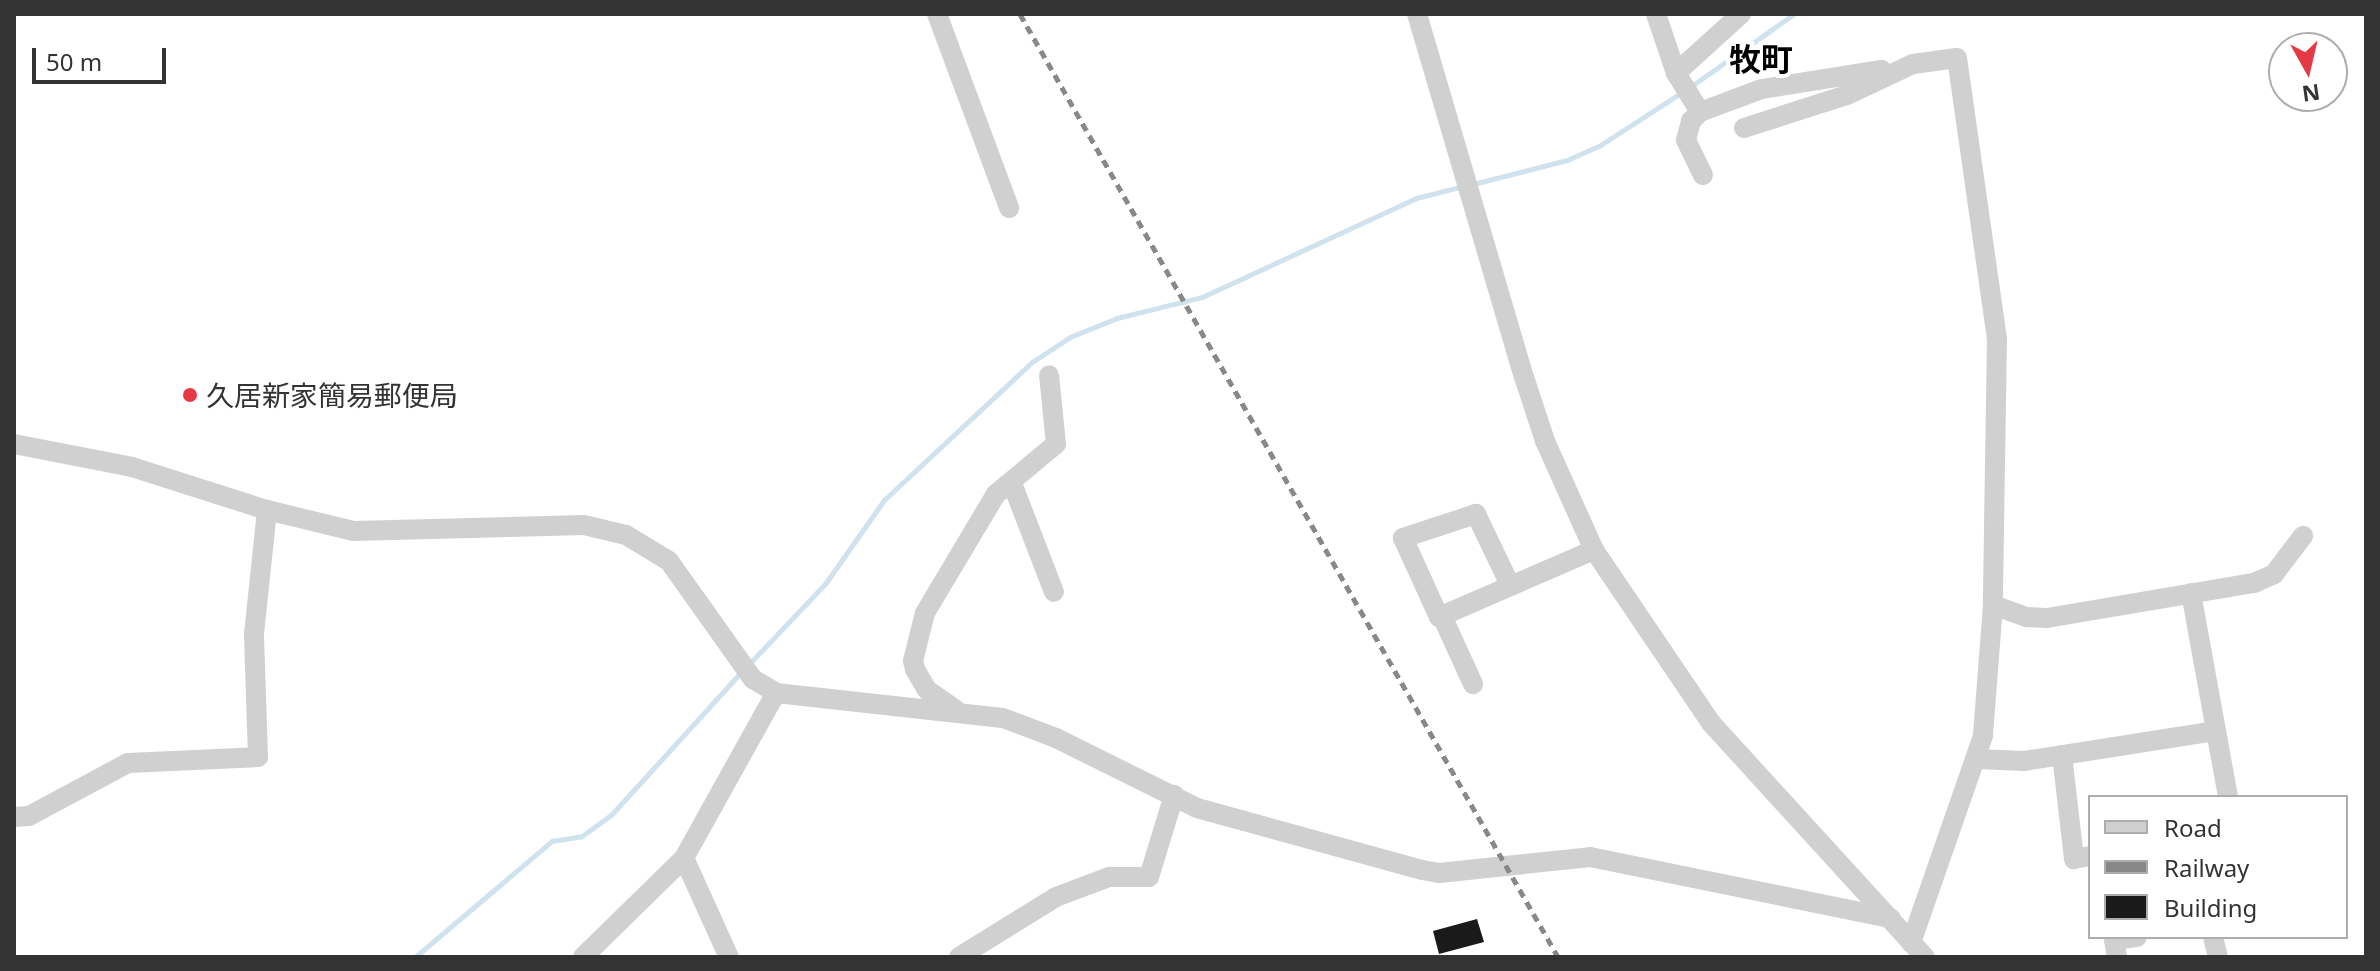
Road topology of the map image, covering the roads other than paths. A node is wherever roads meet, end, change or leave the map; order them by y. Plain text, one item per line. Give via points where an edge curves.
1 (937, 14) edge
2 (1417, 14) edge
3 (1656, 14) edge
4 (1741, 14) edge
5 (1913, 64) junction
6 (1679, 76) junction
7 (1699, 109) junction
8 (1744, 128) dead end
9 (1703, 175) dead end
10 (1009, 208) dead end
11 (1049, 375) dead end
12 (14, 444) edge
13 (1006, 486) junction
14 (267, 510) junction
15 (2303, 536) dead end
16 (1594, 550) junction
17 (1510, 585) junction
18 (1054, 592) dead end
19 (2191, 593) junction
20 (1993, 605) junction
21 (1442, 616) junction
22 (1473, 684) dead end
23 (776, 693) junction
24 (956, 710) junction
25 (2215, 731) junction
26 (2062, 755) junction
27 (1977, 759) junction
28 (1174, 795) junction
29 (2228, 795) edge
30 (14, 817) edge
31 (2088, 856) edge
32 (684, 858) junction
33 (1891, 918) junction
34 (2122, 939) edge
35 (1918, 950) edge
36 (583, 957) edge
37 (729, 957) edge
38 (959, 957) edge
39 (2117, 957) edge

1 - 10 street
2 - 16 street via 1545,441
3 - 6 street
4 - 6 street
5 - 7 street via 1762,89
5 - 8 street via 1847,95
5 - 20 street via 1957,58 1963,92 1997,338
6 - 7 street
7 - 9 street via 1686,140
11 - 13 street via 1056,444
12 - 14 street via 132,467
13 - 18 street via 1015,491
13 - 24 street via 925,613 913,661 927,690
14 - 23 street via 380,533 557,524 626,535 669,561 753,679
14 - 30 street via 254,634 258,757 128,763 29,816
15 - 19 street via 2268,578
16 - 17 street
16 - 33 street via 1711,723
17 - 21 street
17 - 21 street via 1476,514 1403,538
19 - 20 street via 2047,618
19 - 25 street
20 - 27 street
21 - 22 street
23 - 24 street
23 - 32 street
24 - 28 street via 1023,724
25 - 26 street
25 - 29 street
26 - 27 street
26 - 31 street via 2074,859
27 - 35 street
28 - 33 street via 1197,808 1439,873 1590,857
28 - 38 street via 1149,877 1098,879 1056,897
32 - 36 street
32 - 37 street
33 - 35 street
34 - 39 street via 2114,940

